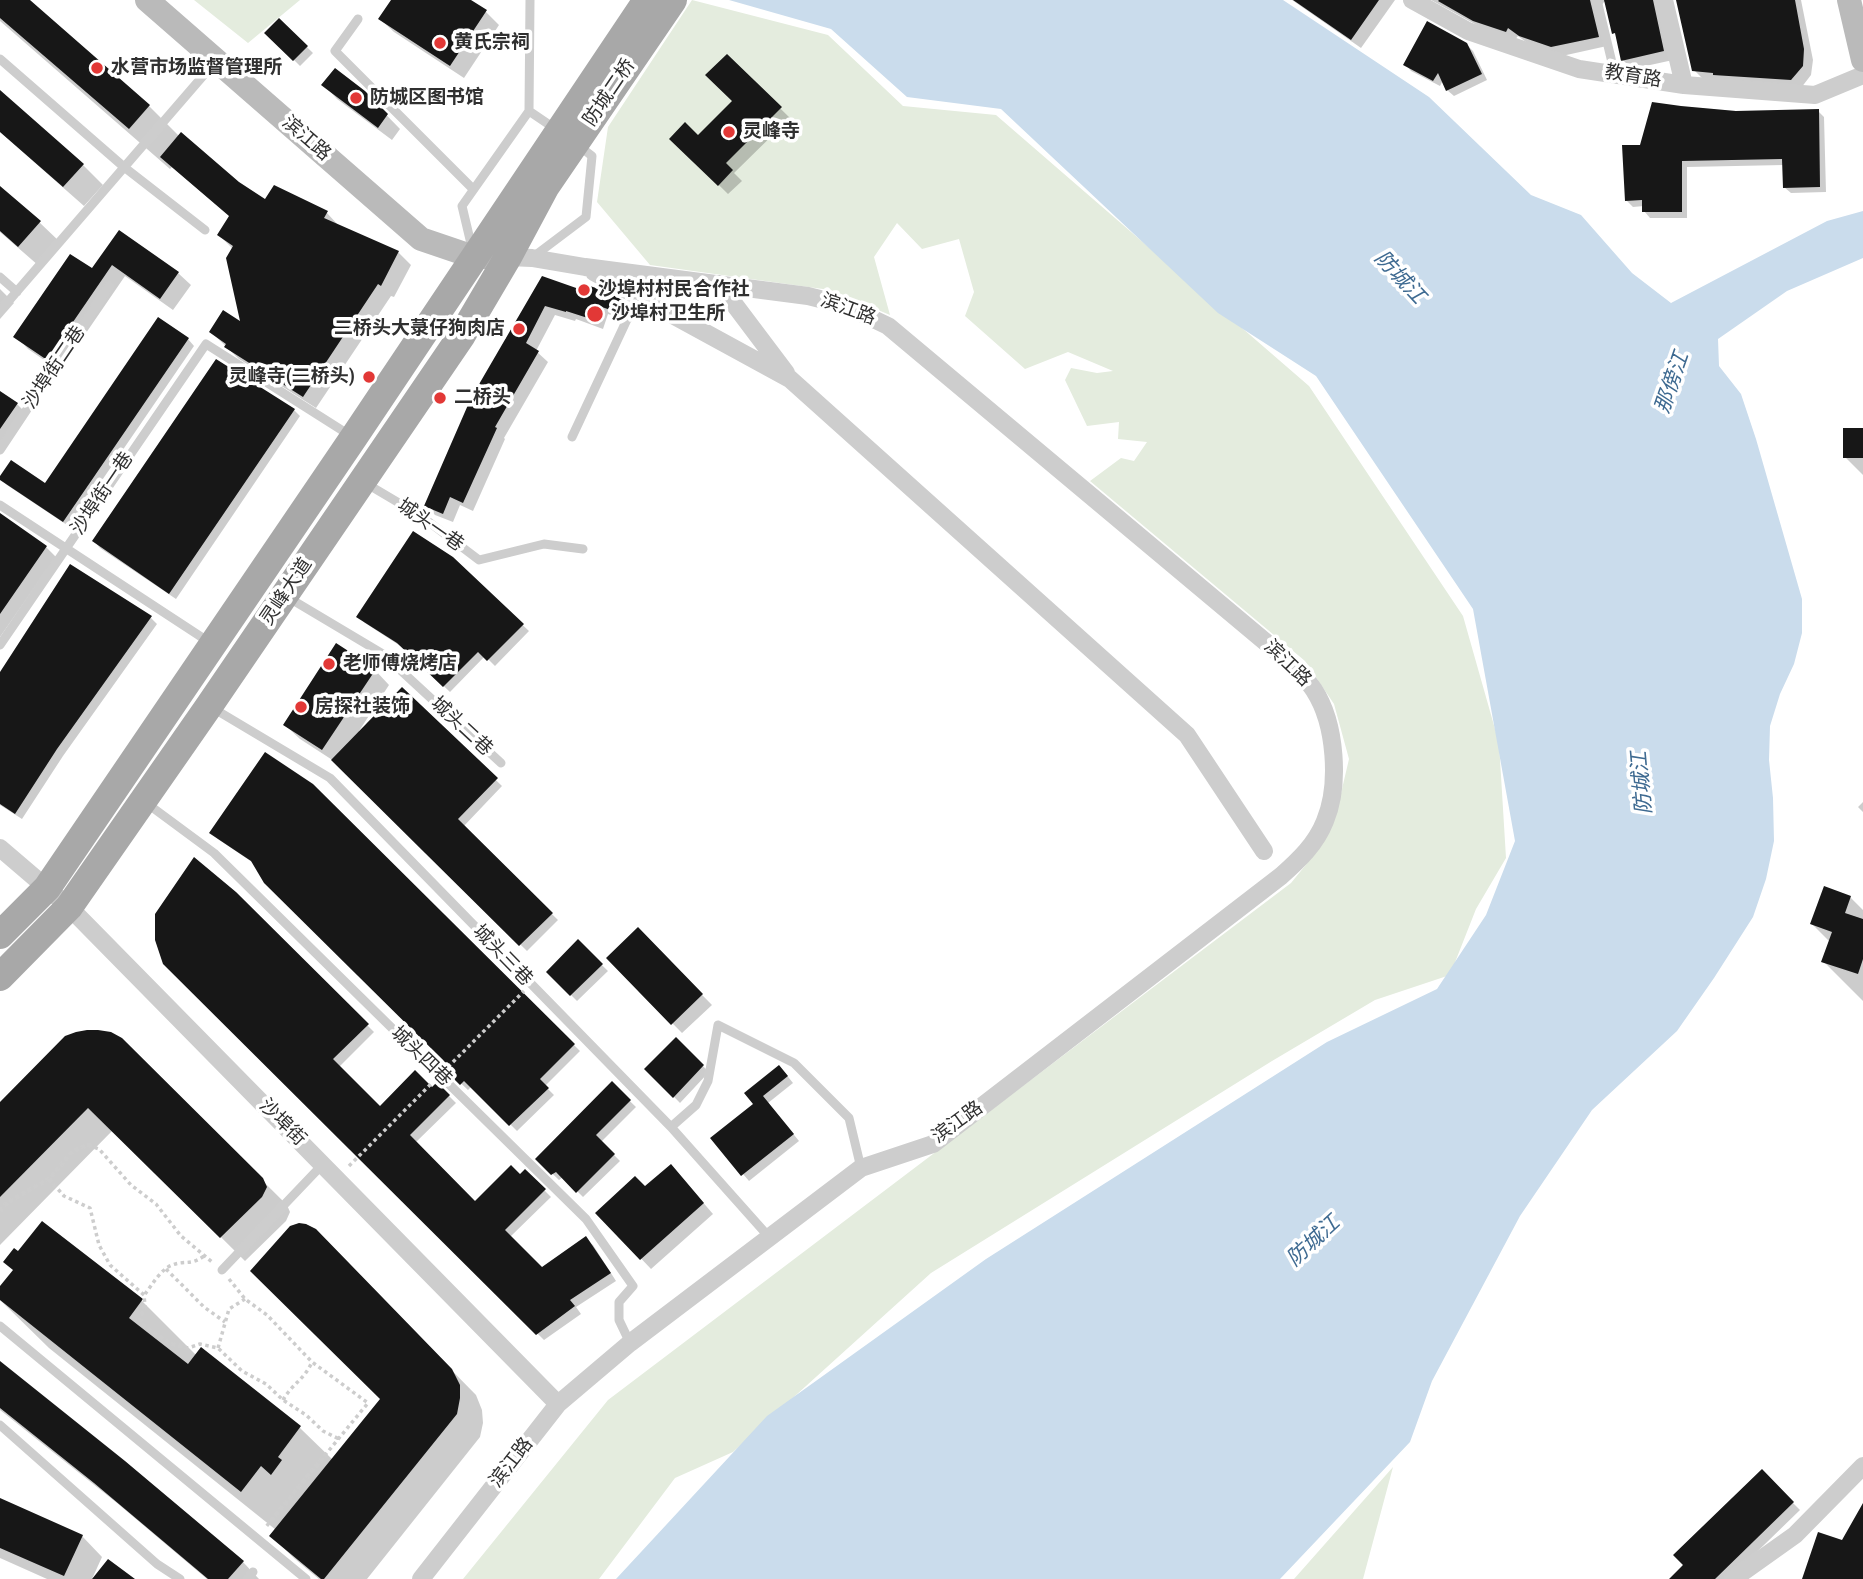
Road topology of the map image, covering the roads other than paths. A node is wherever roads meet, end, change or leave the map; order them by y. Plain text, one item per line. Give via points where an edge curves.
1 (146, 0) edge
2 (530, 0) edge
3 (647, 0) edge
4 (673, 0) edge
5 (1412, 0) edge
6 (1597, 0) edge
7 (1664, 0) edge
8 (1849, 0) edge
9 (358, 19) dead end
10 (0, 59) edge
11 (1863, 60) edge
12 (216, 61) junction
13 (1615, 75) junction
14 (1863, 75) edge
15 (1684, 85) junction
16 (529, 111) junction
17 (124, 167) junction
18 (538, 180) junction
19 (473, 190) junction
20 (205, 230) dead end
21 (474, 257) junction
22 (520, 257) junction
23 (585, 267) junction
24 (0, 277) edge
25 (719, 284) junction
26 (109, 286) dead end
27 (17, 292) junction
28 (638, 296) junction
29 (0, 311) edge
30 (790, 379) junction
31 (354, 437) junction
32 (572, 437) dead end
33 (0, 450) edge
34 (362, 481) junction
35 (0, 505) edge
36 (66, 548) junction
37 (583, 550) dead end
38 (284, 596) junction
39 (0, 645) edge
40 (212, 645) junction
41 (209, 706) junction
42 (501, 763) dead end
43 (143, 801) junction
44 (0, 848) edge
45 (1264, 850) dead end
46 (47, 888) junction
47 (69, 907) junction
48 (0, 935) edge
49 (0, 977) edge
50 (671, 1127) junction
51 (323, 1164) junction
52 (861, 1168) junction
53 (769, 1237) junction
54 (222, 1270) road end
55 (0, 1325) edge
56 (629, 1343) junction
57 (558, 1404) junction
58 (0, 1425) edge
59 (1863, 1466) edge
60 (180, 1579) edge
61 (306, 1579) edge
62 (421, 1579) edge
63 (1733, 1579) edge

1 - 12 street, 滨江路
2 - 16 lane
3 - 18 main road, 防城二桥
4 - 18 main road, 防城二桥
5 - 13 street, 教育路 via 1468,30 1579,69
6 - 13 lane
7 - 15 street
8 - 11 street
9 - 19 lane via 335,51
10 - 17 lane
12 - 17 lane
12 - 21 street, 滨江路 via 421,239
13 - 15 street, 教育路
14 - 15 street, 教育路 via 1815,95
16 - 19 lane
16 - 22 lane via 592,156 586,216
17 - 20 lane
17 - 27 lane
18 - 21 main road, 灵峰大道
18 - 22 main road, 灵峰大道
19 - 21 lane via 462,206
21 - 22 street, 滨江路
21 - 31 main road, 灵峰大道
22 - 23 street, 滨江路
22 - 34 main road, 灵峰大道
23 - 25 street, 滨江路
23 - 28 street
24 - 27 lane
25 - 30 street
25 - 52 street, 滨江路 via 808,296 844,305 888,326 1293,665 1314,690 1329,720 1333,796 1325,823 1304,856 933,1144
26 - 33 lane, 沙埠街二巷
27 - 29 lane
28 - 30 street
28 - 32 lane
30 - 45 street via 1187,735
31 - 36 lane, 沙埠街一巷 via 206,344
31 - 40 main road, 灵峰大道
34 - 37 lane, 城头一巷 via 421,516 479,560 544,544
34 - 38 main road, 灵峰大道
35 - 36 lane
36 - 39 lane, 沙埠街一巷
36 - 40 lane
38 - 41 main road, 灵峰大道
38 - 42 lane, 城头二巷 via 383,654
40 - 46 main road, 灵峰大道
41 - 43 main road, 灵峰大道
41 - 50 lane, 城头三巷 via 330,778
43 - 47 main road, 灵峰大道
43 - 56 lane, 城头四巷 via 214,853 586,1219 633,1286 619,1302 619,1320
44 - 46 street, 沙埠街
46 - 47 street, 沙埠街
46 - 48 main road, 灵峰大道
47 - 49 main road, 灵峰大道
47 - 51 street, 沙埠街
50 - 52 lane via 696,1105 708,1081 718,1025 794,1063 849,1118
50 - 53 lane, 城头三巷
51 - 54 lane
51 - 57 street, 沙埠街
52 - 53 street, 滨江路
53 - 56 street, 滨江路
55 - 61 lane
56 - 57 street, 滨江路
57 - 62 street, 滨江路
58 - 60 lane
59 - 63 street via 1795,1535

